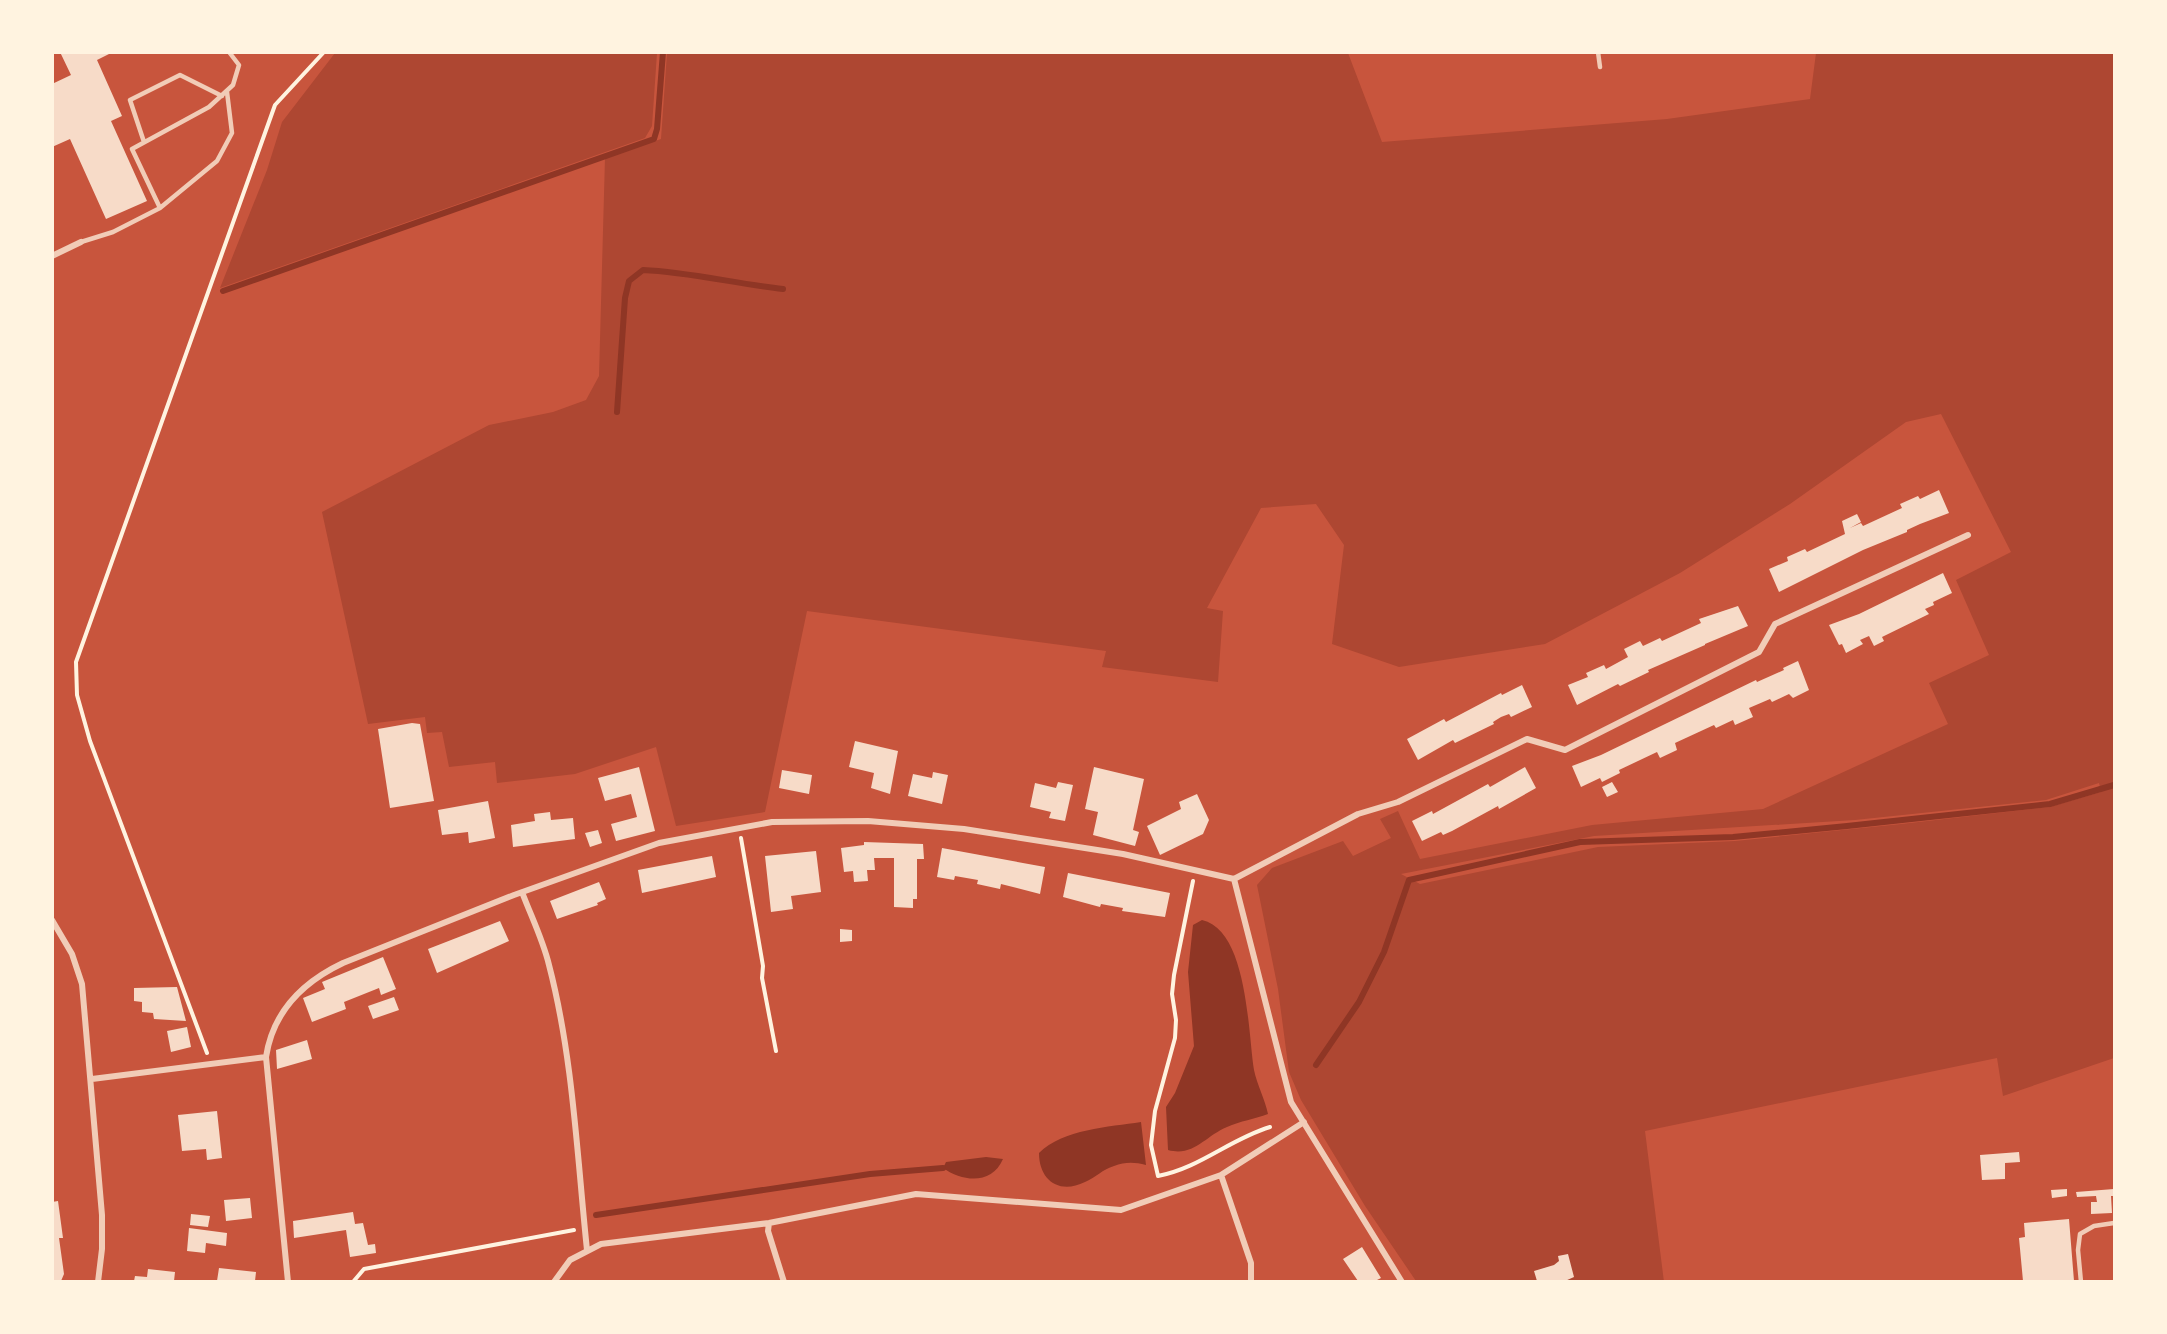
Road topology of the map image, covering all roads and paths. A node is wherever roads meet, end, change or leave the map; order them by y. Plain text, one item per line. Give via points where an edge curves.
1 (229, 52) edge
2 (324, 52) edge
3 (1598, 52) edge
4 (1600, 67) dead end
5 (227, 91) junction
6 (222, 96) junction
7 (144, 142) junction
8 (160, 208) junction
9 (81, 242) joint
10 (52, 256) edge
11 (1968, 535) dead end
12 (739, 829) junction
13 (1196, 872) junction
14 (1234, 879) junction
15 (522, 892) junction
16 (52, 920) edge
17 (776, 1051) dead end
18 (266, 1057) junction
19 (211, 1065) junction
20 (92, 1079) junction
21 (1305, 1122) junction
22 (1274, 1126) dead end
23 (1221, 1175) junction
24 (769, 1223) junction
25 (2115, 1223) edge
26 (585, 1228) junction
27 (587, 1250) junction
28 (98, 1281) edge
29 (288, 1281) edge
30 (352, 1281) edge
31 (554, 1281) edge
32 (784, 1281) edge
33 (1251, 1281) edge
34 (1402, 1281) edge
35 (2081, 1281) edge

1 - 5 lane via 239,65
2 - 19 path via 275,105 76,662 77,695 90,741
3 - 4 lane
5 - 6 lane
5 - 8 lane via 232,133 217,161
6 - 7 lane
6 - 7 lane via 180,75 130,100
7 - 8 lane via 132,149
8 - 9 lane via 112,232
9 - 10 street
11 - 14 street via 1775,624 1759,651 1565,750 1527,739 1398,802 1358,814
12 - 13 street via 772,822 868,821 964,829 1123,854
12 - 15 street via 659,843
12 - 17 path
13 - 14 street
13 - 22 path via 1174,975 1173,1047 1155,1111 1151,1145 1158,1176 1198,1164 1245,1136
14 - 21 street via 1291,1101
15 - 18 street via 319,974 288,1005 269,1038
15 - 26 street via 549,962 557,996
16 - 20 street via 72,954 82,984
18 - 19 street
18 - 29 street
19 - 20 street
20 - 28 street via 102,1215
21 - 23 street
21 - 34 street
23 - 24 street via 1121,1210 916,1194
23 - 33 street via 1251,1263
24 - 27 street via 601,1244
24 - 32 street
25 - 35 lane via 2080,1234
26 - 27 street
26 - 30 path via 364,1269
27 - 31 street via 570,1260

